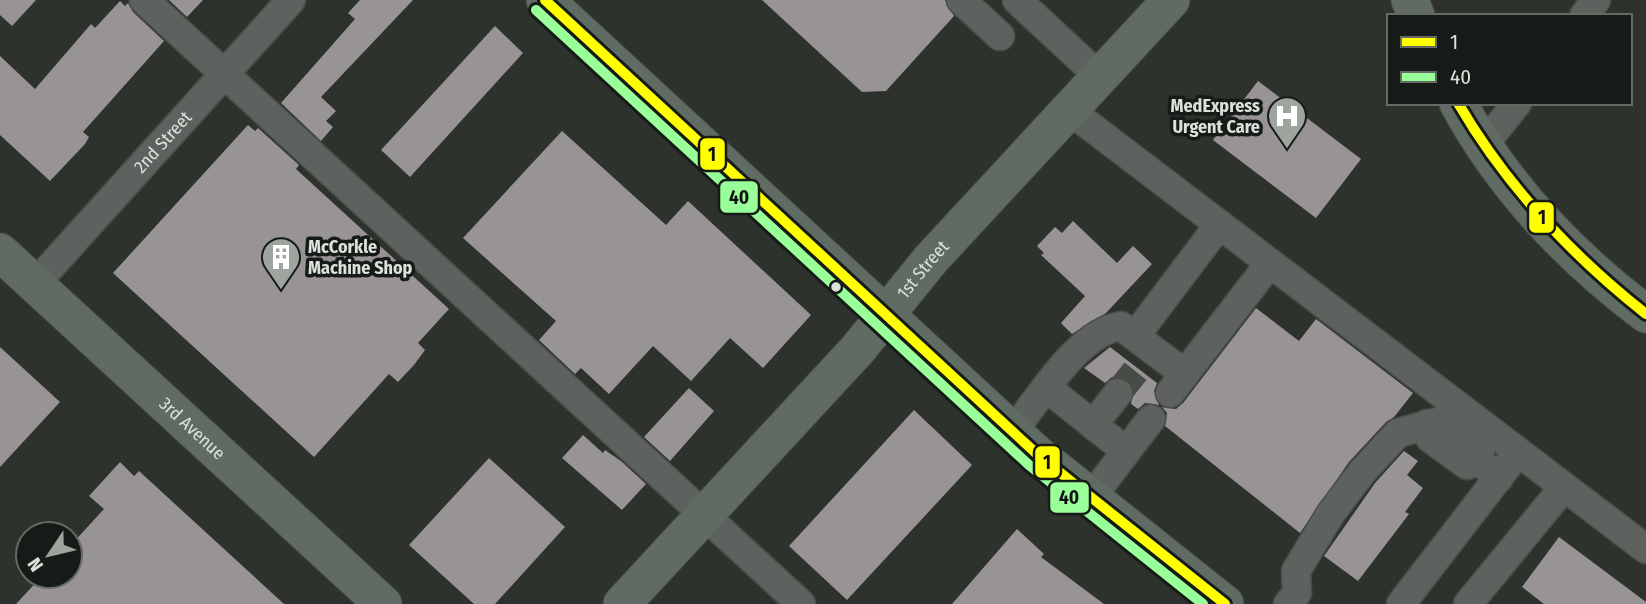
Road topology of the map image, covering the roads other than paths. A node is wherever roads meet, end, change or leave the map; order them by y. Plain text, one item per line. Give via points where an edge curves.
1 (144, 0) edge
2 (291, 0) edge
3 (545, 0) edge
4 (961, 0) edge
5 (1017, 0) edge
6 (1171, 0) edge
7 (1000, 36) dead end
8 (224, 73) junction
9 (1100, 77) junction
10 (1459, 105) edge
11 (1515, 105) edge
12 (1069, 110) junction
13 (1483, 146) junction
14 (1219, 225) junction
15 (0, 252) edge
16 (1270, 263) junction
17 (35, 284) junction
18 (886, 312) junction
19 (1646, 314) edge
20 (1142, 350) junction
21 (1047, 388) junction
22 (1118, 393) tunnel mouth
23 (1151, 419) dead end
24 (1093, 425) junction
25 (1013, 431) junction
26 (1126, 451) junction
27 (1518, 452) junction
28 (1489, 469) junction
29 (1564, 487) junction
30 (1090, 499) junction
31 (704, 515) junction
32 (1646, 549) edge
33 (1298, 600) edge
34 (383, 604) edge
35 (622, 604) edge
36 (801, 604) edge
37 (1225, 604) edge
38 (1401, 604) edge
39 (1468, 604) edge

1 - 8 street
2 - 8 street, 2nd Street
3 - 18 main road
4 - 7 street
5 - 9 street
6 - 9 main road, 1st Street
8 - 17 street, 2nd Street
8 - 31 street
9 - 12 main road, 1st Street
10 - 13 main road
11 - 13 street
12 - 14 street
12 - 18 main road, 1st Street
13 - 19 main road via 1537,216 1578,259
14 - 16 street
14 - 20 street
15 - 17 main road, 3rd Avenue
16 - 20 street via 1178,384
16 - 27 street
17 - 34 main road, 3rd Avenue
18 - 25 main road
18 - 31 main road, 1st Street via 858,349
20 - 21 street via 1121,326 1106,328 1078,349
21 - 24 street
21 - 25 street
22 - 24 street
23 - 26 street
24 - 26 street
25 - 30 main road
26 - 30 street
27 - 28 street
27 - 29 street
28 - 33 street via 1480,451 1441,421 1398,433 1331,513 1296,571
28 - 38 street
29 - 32 street
29 - 39 street
30 - 37 main road
31 - 35 main road, 1st Street
31 - 36 street

